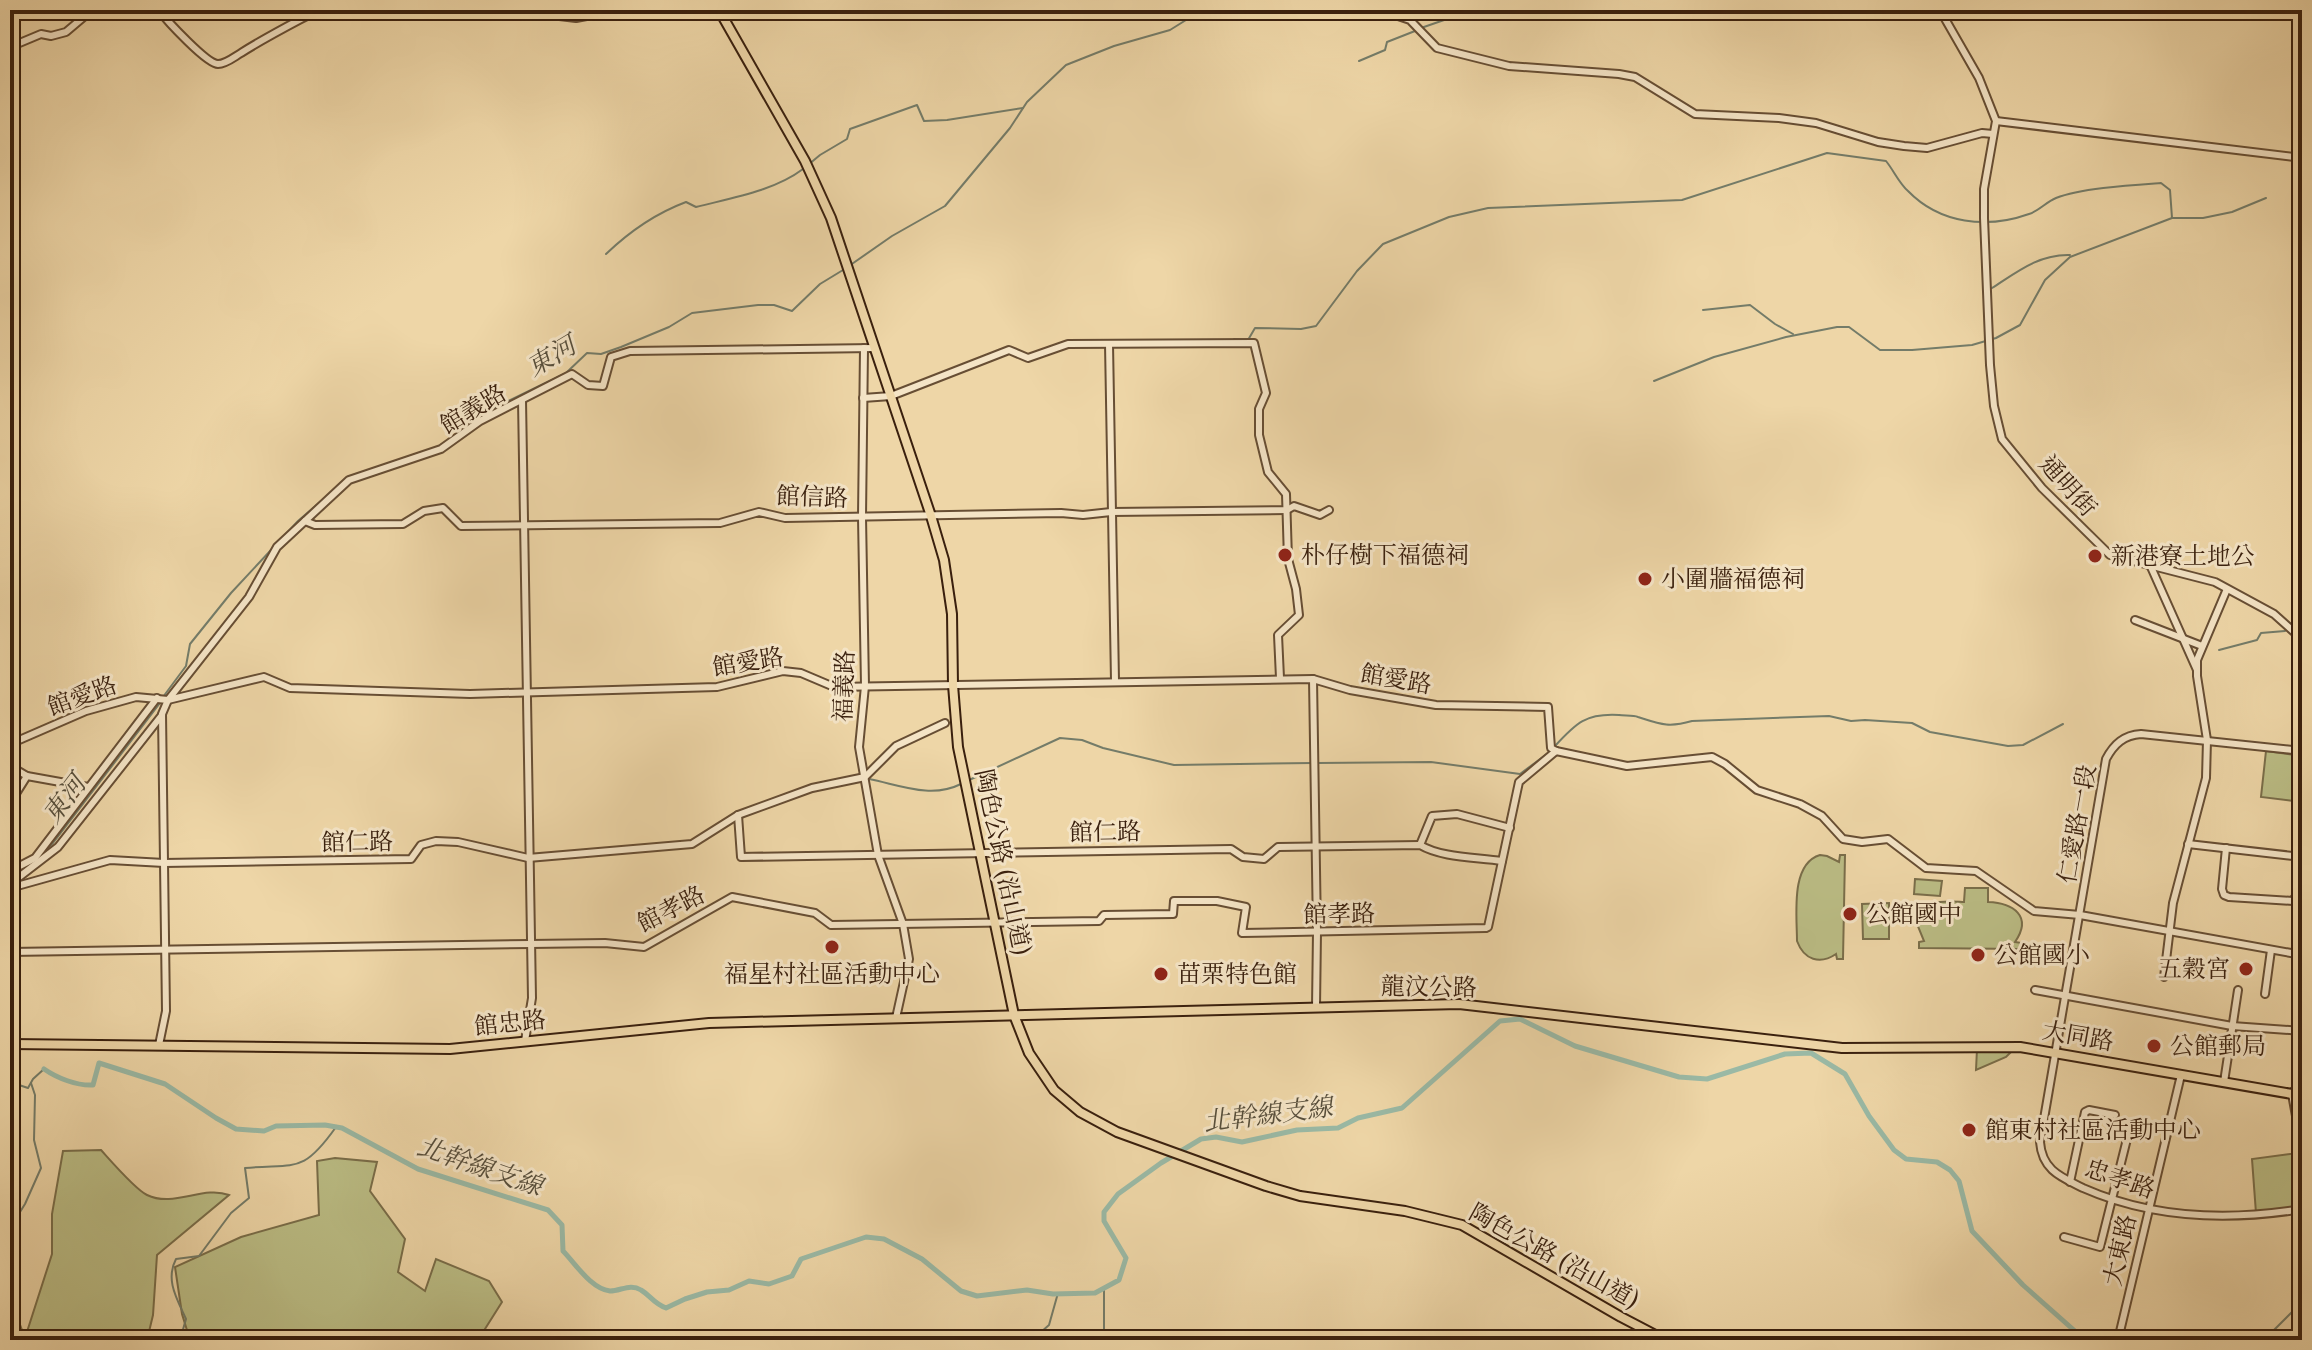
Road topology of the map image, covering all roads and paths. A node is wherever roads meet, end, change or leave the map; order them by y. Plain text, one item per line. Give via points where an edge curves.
1 (92, 10) edge
2 (159, 10) edge
3 (318, 10) edge
4 (486, 10) edge
5 (618, 10) edge
6 (704, 10) edge
7 (764, 10) edge
8 (876, 10) edge
9 (889, 10) edge
10 (960, 10) edge
11 (980, 10) edge
12 (1225, 10) edge
13 (1246, 10) edge
14 (1380, 10) edge
15 (1940, 10) edge
16 (720, 11) edge
17 (10, 47) edge
18 (1996, 121) junction
19 (1993, 134) junction
20 (2302, 158) edge
21 (1109, 344) junction
22 (864, 348) junction
23 (874, 348) junction
24 (891, 396) junction
25 (863, 398) junction
26 (522, 400) junction
27 (1287, 510) junction
28 (1329, 510) dead end
29 (1111, 512) junction
30 (931, 516) junction
31 (862, 517) junction
32 (305, 521) junction
33 (526, 525) junction
34 (2151, 567) junction
35 (2227, 589) junction
36 (2135, 620) dead end
37 (2181, 638) junction
38 (2302, 639) edge
39 (2202, 646) junction
40 (2197, 670) junction
41 (1280, 678) junction
42 (1313, 679) junction
43 (1115, 681) junction
44 (953, 685) junction
45 (865, 686) junction
46 (529, 691) junction
47 (157, 698) junction
48 (168, 700) junction
49 (162, 714) junction
50 (945, 723) dead end
51 (2207, 740) junction
52 (10, 744) edge
53 (1556, 751) junction
54 (2302, 751) edge
55 (10, 766) edge
56 (27, 776) junction
57 (865, 777) junction
58 (88, 787) junction
59 (10, 803) edge
60 (738, 815) junction
61 (1510, 828) junction
62 (2188, 844) junction
63 (1420, 845) junction
64 (1315, 847) junction
65 (2226, 848) junction
66 (980, 853) junction
67 (878, 855) junction
68 (2302, 857) edge
69 (528, 858) junction
70 (1502, 861) junction
71 (164, 863) junction
72 (10, 871) edge
73 (10, 886) edge
74 (2080, 915) junction
75 (903, 924) junction
76 (995, 924) junction
77 (2168, 931) junction
78 (1317, 932) junction
79 (530, 944) junction
80 (166, 949) junction
81 (2271, 950) junction
82 (10, 952) edge
83 (2302, 955) edge
84 (2164, 977) dead end
85 (2035, 990) dead end
86 (2238, 990) dead end
87 (2265, 994) dead end
88 (2066, 995) junction
89 (1316, 1007) junction
90 (1014, 1015) junction
91 (896, 1018) junction
92 (2232, 1026) junction
93 (2302, 1031) edge
94 (525, 1041) junction
95 (10, 1044) edge
96 (159, 1045) junction
97 (1842, 1048) joint
98 (2056, 1053) junction
99 (2181, 1075) junction
100 (2224, 1082) junction
101 (2302, 1085) edge
102 (2292, 1094) junction
103 (2115, 1115) dead end
104 (2131, 1123) dead end
105 (2302, 1149) edge
106 (2070, 1182) junction
107 (2112, 1200) junction
108 (2302, 1209) edge
109 (2148, 1210) junction
110 (2064, 1237) dead end
111 (1665, 1340) edge
112 (2118, 1340) edge

1 - 17 street via 66,32 41,34
2 - 3 street via 172,28 217,64
4 - 5 street via 495,16 518,11 576,18
6 - 16 street
7 - 16 street
8 - 9 street
10 - 11 street
12 - 13 street via 1238,15
14 - 19 street via 1410,20 1437,48 1509,66 1635,77 1695,114 1816,123 1878,142 1927,148
15 - 18 street via 1979,78
16 - 23 main road, 陶色公路 (沿山道) via 811,172
18 - 19 street, 通明街
18 - 20 street
19 - 34 street, 通明街 via 1984,222 1994,406 2002,439 2099,546 2110,555
21 - 24 street via 1068,344 1028,358 1009,350
21 - 27 street via 1254,343 1266,393 1259,409 1260,438 1268,472 1286,494
21 - 29 street
22 - 23 street, 館義路
22 - 25 street, 福義路
22 - 26 street, 館義路 via 630,351 611,357 603,386 588,385 572,374
23 - 24 main road, 陶色公路 (沿山道)
24 - 25 street
24 - 30 main road, 陶色公路 (沿山道)
25 - 31 street, 福義路
26 - 32 street, 館義路 via 441,449 349,480
26 - 33 street
27 - 28 street, 館信路 via 1294,506 1320,515
27 - 29 street, 館信路
27 - 41 street via 1288,559 1299,615 1278,635
29 - 30 street, 館信路
29 - 43 street
30 - 31 street, 館信路
30 - 44 main road, 陶色公路 (沿山道) via 948,579
31 - 33 street, 館信路 via 785,518 759,512 720,523
31 - 45 street, 福義路
32 - 33 street, 館信路 via 403,524 424,511 443,508 461,526
32 - 48 street, 館義路 via 277,547 249,597
33 - 46 street
34 - 35 street, 通明街
34 - 37 street
35 - 38 street, 通明街 via 2274,614
35 - 39 street
36 - 37 street
37 - 39 street
37 - 40 street
39 - 40 street
40 - 51 street
41 - 42 street, 館愛路
41 - 43 street, 館愛路
42 - 53 street, 館愛路 via 1436,705 1548,707 1551,748
42 - 64 street
43 - 44 street, 館愛路
44 - 45 street, 館愛路
44 - 66 main road, 陶色公路 (沿山道) via 958,747
45 - 46 street, 館愛路 via 834,687 783,671 717,687
45 - 57 street, 福義路 via 859,747
46 - 48 street, 館愛路 via 290,688 264,677
46 - 69 street
47 - 48 street, 館愛路
47 - 52 street, 館愛路 via 136,697 86,711
47 - 58 street
48 - 49 street, 館義路
49 - 71 street
49 - 73 street via 58,847
50 - 57 street via 896,746
51 - 54 street, 仁愛路一段
51 - 62 street via 2206,778
51 - 74 street, 仁愛路一段 via 2132,735 2110,752
53 - 61 street via 1519,782
53 - 74 street via 1627,766 1712,757 1757,790 1822,816 1843,839 1888,839 1926,868 1976,871 2034,911
55 - 56 street
56 - 58 street
56 - 59 street
57 - 60 street, 館仁路 via 812,788
57 - 67 street, 福義路
58 - 72 street via 35,858
60 - 67 street, 館仁路 via 741,857
60 - 69 street, 館仁路 via 692,844
61 - 63 street via 1457,814 1432,816
61 - 70 street
62 - 65 street
62 - 77 street
63 - 64 street, 館仁路
63 - 70 street, 館仁路 via 1435,854
64 - 66 street, 館仁路 via 1278,847 1264,859 1243,857 1231,849
64 - 78 street
65 - 68 street
65 - 68 street via 2222,889 2229,897 2293,901
66 - 67 street, 館仁路
66 - 76 main road, 陶色公路 (沿山道)
67 - 75 street, 福義路
69 - 71 street, 館仁路 via 436,841 421,845 411,859
69 - 79 street
70 - 78 street, 館孝路 via 1486,928
71 - 73 street, 館仁路 via 110,860
71 - 80 street
74 - 77 street
74 - 88 street, 仁愛路一段
75 - 76 street, 館孝路
75 - 79 street, 館孝路 via 831,925 815,913 732,897 644,947
75 - 91 street, 福義路 via 909,959
76 - 78 street, 館孝路 via 1173,914 1174,901 1217,901 1246,907 1242,933
76 - 90 main road, 陶色公路 (沿山道)
77 - 81 street
77 - 84 street
78 - 89 street
79 - 80 street, 館孝路
79 - 94 street via 532,998
80 - 82 street, 館孝路
80 - 96 street via 166,1011
81 - 83 street
81 - 87 street
85 - 88 street
86 - 92 street
88 - 92 street
88 - 98 street, 仁愛路一段
89 - 90 main road, 龍汶公路
89 - 97 main road, 龍汶公路 via 1459,1004
90 - 91 main road, 館忠路
90 - 111 main road, 陶色公路 (沿山道) via 1038,1070 1065,1101 1117,1132 1300,1196 1462,1225
91 - 94 main road, 館忠路 via 709,1023
92 - 93 street
92 - 100 street
94 - 96 main road, 館忠路 via 436,1049
95 - 96 main road, 館忠路
97 - 98 main road, 大同路 via 1994,1046
98 - 99 main road, 大同路
98 - 106 street, 忠孝路 via 2041,1152 2056,1175
99 - 100 main road, 大同路
99 - 109 street, 大東路
100 - 102 main road, 大同路
101 - 102 main road
102 - 105 street
103 - 106 street via 2085,1112
104 - 107 street
106 - 107 street, 忠孝路
107 - 109 street, 忠孝路
107 - 110 street via 2100,1247
108 - 109 street, 忠孝路 via 2247,1217
109 - 112 street, 大東路

